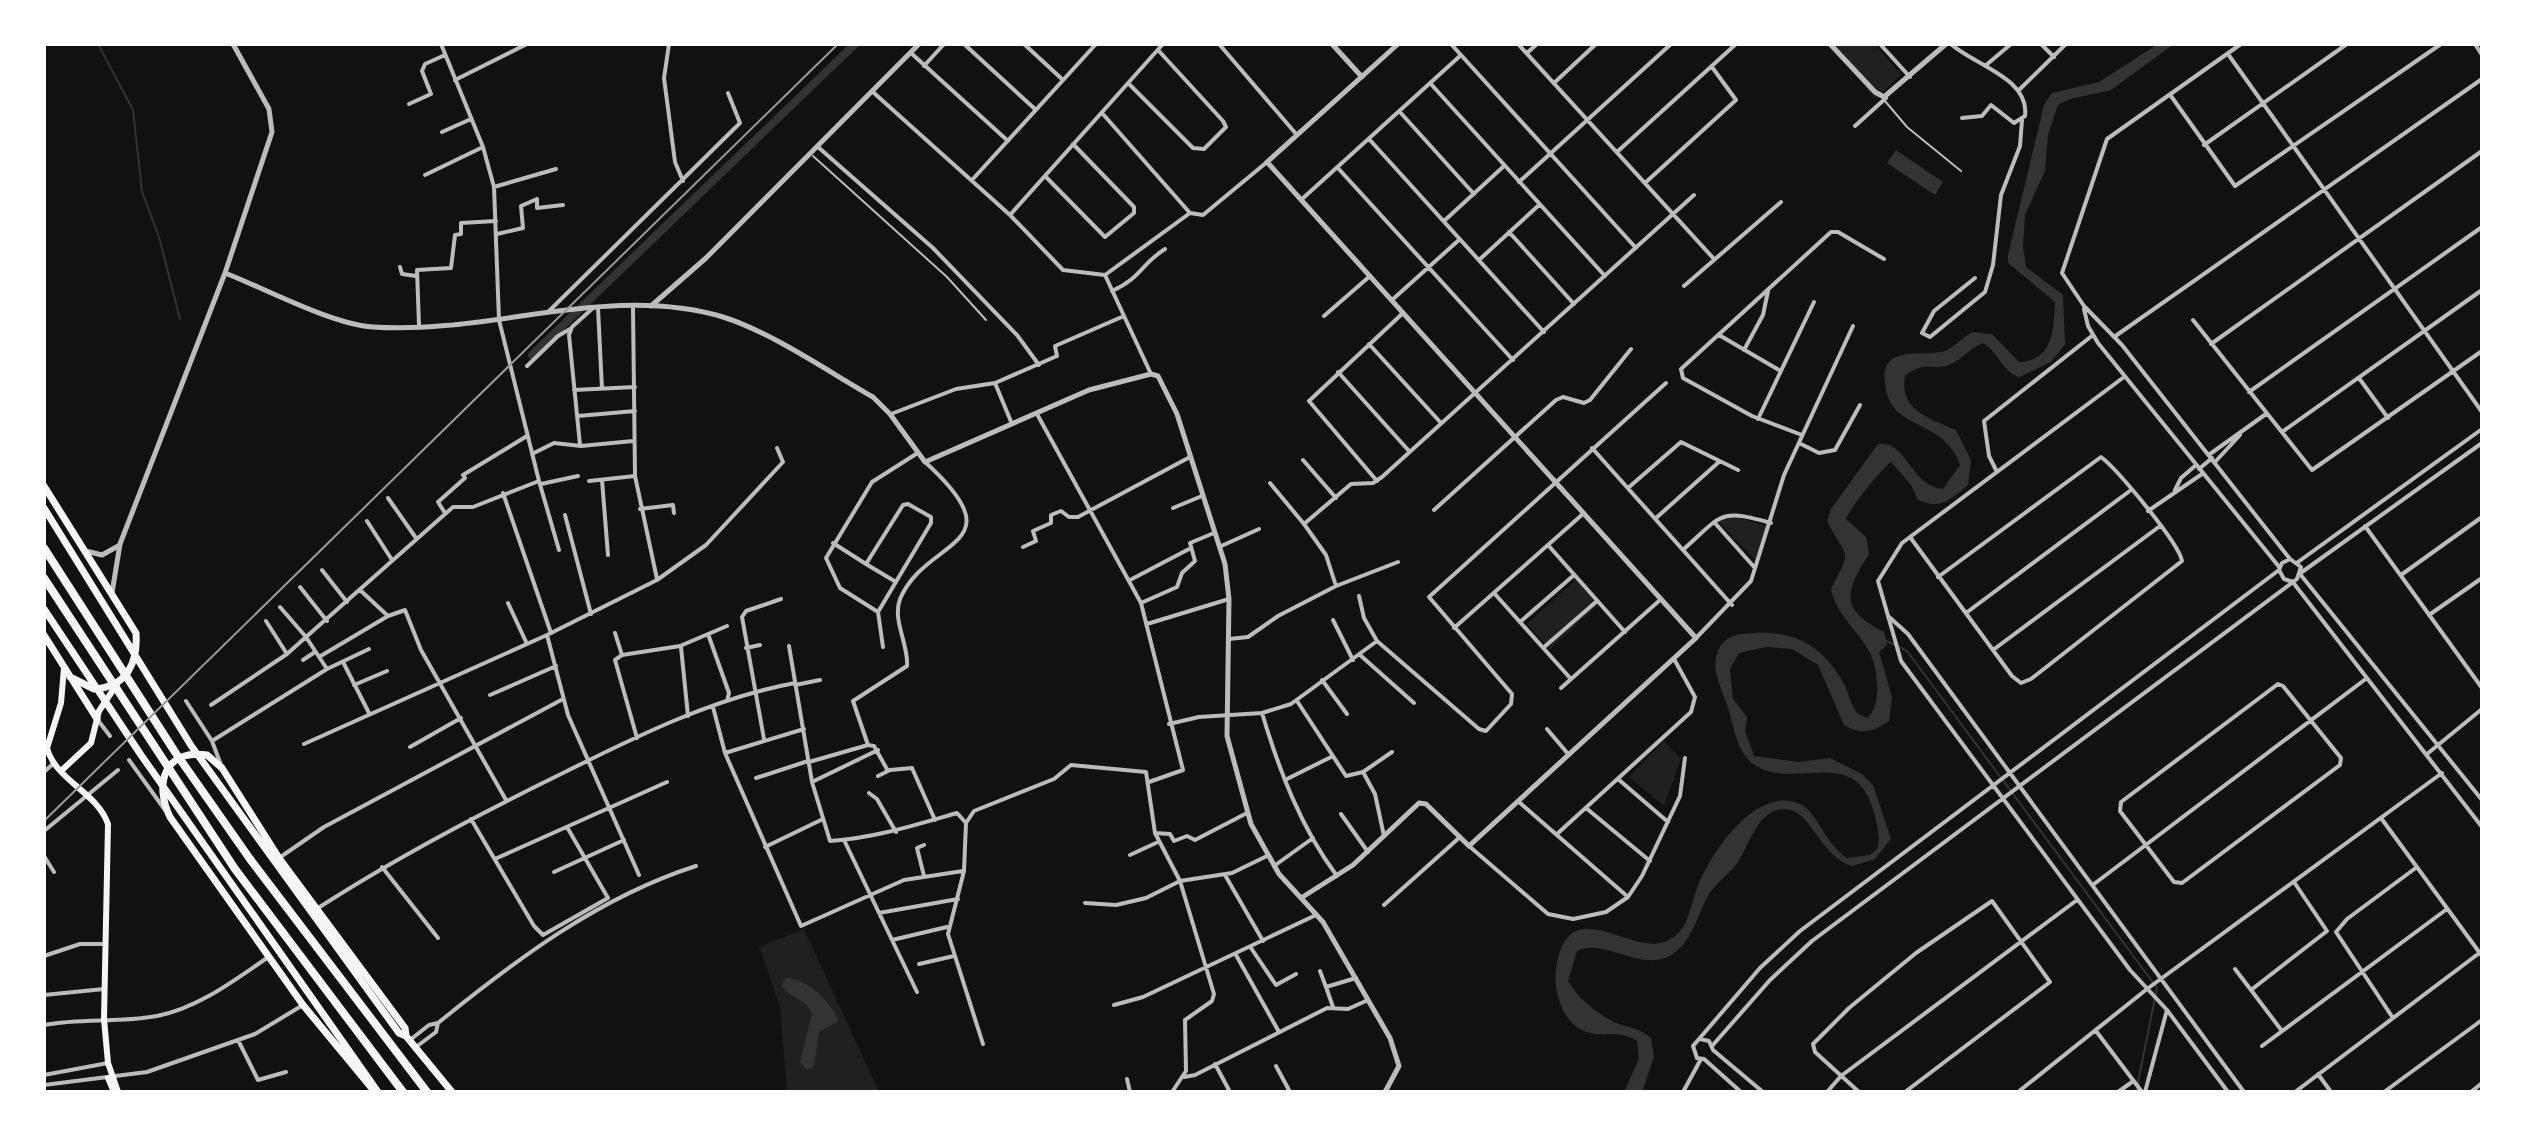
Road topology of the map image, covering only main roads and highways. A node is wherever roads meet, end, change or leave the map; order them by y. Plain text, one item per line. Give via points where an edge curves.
1 (44, 486) edge
2 (44, 508) edge
3 (44, 548) edge
4 (44, 578) edge
5 (44, 609) edge
6 (44, 635) edge
7 (64, 668) junction
8 (70, 677) junction
9 (120, 681) junction
10 (97, 719) junction
11 (61, 771) junction
12 (411, 1041) junction
13 (116, 1092) edge
14 (377, 1092) edge
15 (403, 1092) edge
16 (427, 1092) edge
17 (452, 1092) edge

1 - 9 main road via 136,633 134,661
2 - 12 main road via 192,747 393,1025
3 - 16 highway via 233,835
4 - 15 highway via 235,869
5 - 14 main road
6 - 7 main road
7 - 8 main road
7 - 11 main road via 61,703 47,748
8 - 9 main road via 94,689
8 - 10 main road
9 - 10 main road
10 - 11 main road via 91,743
11 - 13 main road via 105,814 110,838 104,1019
12 - 14 main road via 279,858 222,768 207,755 194,753 164,772 160,789 170,817 303,1005
12 - 17 main road

